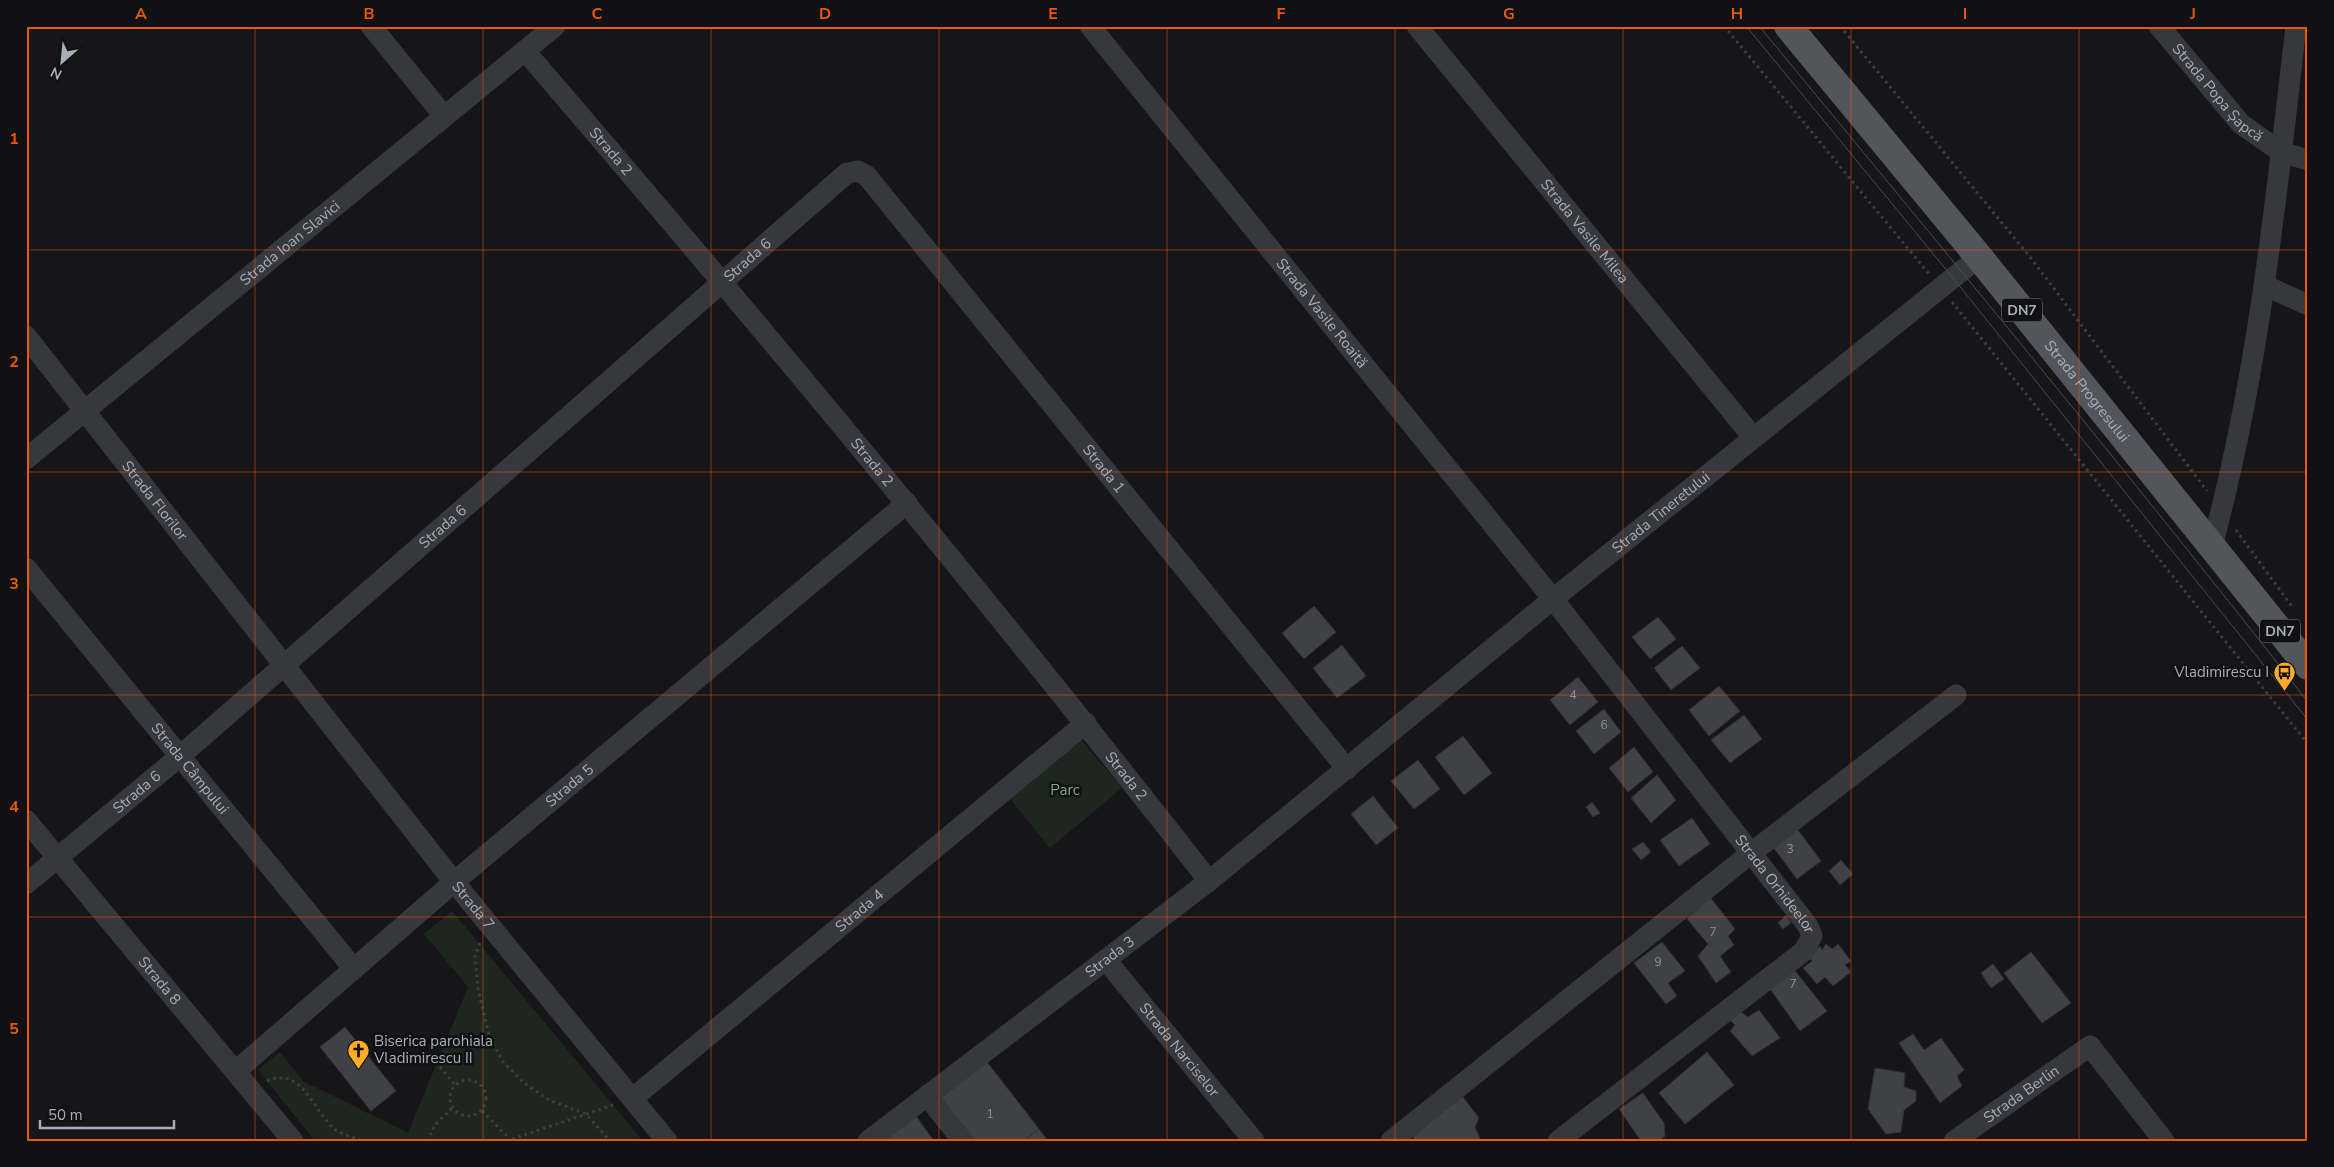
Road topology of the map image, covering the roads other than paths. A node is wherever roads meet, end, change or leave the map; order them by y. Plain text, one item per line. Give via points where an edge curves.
1 (371, 26) edge
2 (555, 26) edge
3 (1090, 26) edge
4 (1417, 26) edge
5 (1788, 26) edge
6 (2159, 26) edge
7 (2296, 26) edge
8 (525, 51) junction
9 (444, 116) junction
10 (2281, 152) junction
11 (2308, 160) edge
12 (858, 171) joint
13 (1979, 256) junction
14 (722, 282) junction
15 (2264, 285) junction
16 (2308, 305) edge
17 (26, 336) edge
18 (86, 411) junction
19 (1753, 437) junction
20 (26, 459) edge
21 (906, 503) junction
22 (2212, 546) junction
23 (26, 568) edge
24 (1553, 599) junction
25 (285, 664) junction
26 (2308, 666) edge
27 (1956, 695) dead end
28 (1086, 723) junction
29 (179, 757) junction
30 (1347, 770) junction
31 (26, 820) edge
32 (1750, 854) junction
33 (57, 858) junction
34 (1209, 881) junction
35 (454, 882) junction
36 (26, 884) edge
37 (1106, 960) junction
38 (354, 969) junction
39 (236, 1071) junction
40 (927, 1096) junction
41 (633, 1098) junction
42 (293, 1141) edge
43 (667, 1141) edge
44 (868, 1141) edge
45 (963, 1141) edge
46 (1254, 1141) edge
47 (1391, 1141) edge
48 (1558, 1141) edge
49 (1954, 1141) edge
50 (2164, 1141) edge

1 - 9 street
2 - 8 street, Strada Ioan Slavici
3 - 24 street, Strada Vasile Roaită
4 - 19 street, Strada Vasile Milea
5 - 13 main road, Strada Progresului / DN7
6 - 10 street, Strada Popa Șapcă via 2240,124
7 - 10 street
8 - 9 street, Strada Ioan Slavici
8 - 14 street, Strada 2
9 - 18 street, Strada Ioan Slavici
10 - 11 street, Strada Popa Șapcă
10 - 15 street
12 - 14 street, Strada 6 via 847,173
12 - 30 street, Strada 1 via 867,176
13 - 19 street, Strada Tineretului
13 - 22 main road, Strada Progresului / DN7
14 - 21 street, Strada 2
14 - 25 street, Strada 6
15 - 16 street
15 - 22 street via 2239,438
17 - 18 street, Strada Florilor
18 - 20 street, Strada Ioan Slavici
18 - 25 street, Strada Florilor
19 - 24 street, Strada Tineretului
21 - 28 street, Strada 2
21 - 35 street, Strada 5
22 - 26 main road, Strada Progresului / DN7
23 - 29 street, Strada Câmpului
24 - 30 street, Strada Tineretului
24 - 32 street, Strada Orhideelor
25 - 29 street, Strada 6
25 - 35 street, Strada 7
27 - 32 street
28 - 34 street, Strada 2
28 - 41 street, Strada 4
29 - 33 street, Strada 6
29 - 38 street, Strada Câmpului
30 - 34 street, Strada 3
31 - 33 street, Strada 8
32 - 47 street
32 - 48 street, Strada Orhideelor via 1808,926 1812,936 1804,951
33 - 36 street, Strada 6
33 - 39 street, Strada 8
34 - 37 street, Strada 3
35 - 38 street, Strada 5
35 - 41 street, Strada 7
37 - 40 street, Strada 3
37 - 46 street, Strada Narciselor
38 - 39 street, Strada 5
39 - 42 street, Strada 8
40 - 44 street, Strada 3
40 - 45 street
41 - 43 street, Strada 7
49 - 50 street, Strada Berlin via 2090,1046

